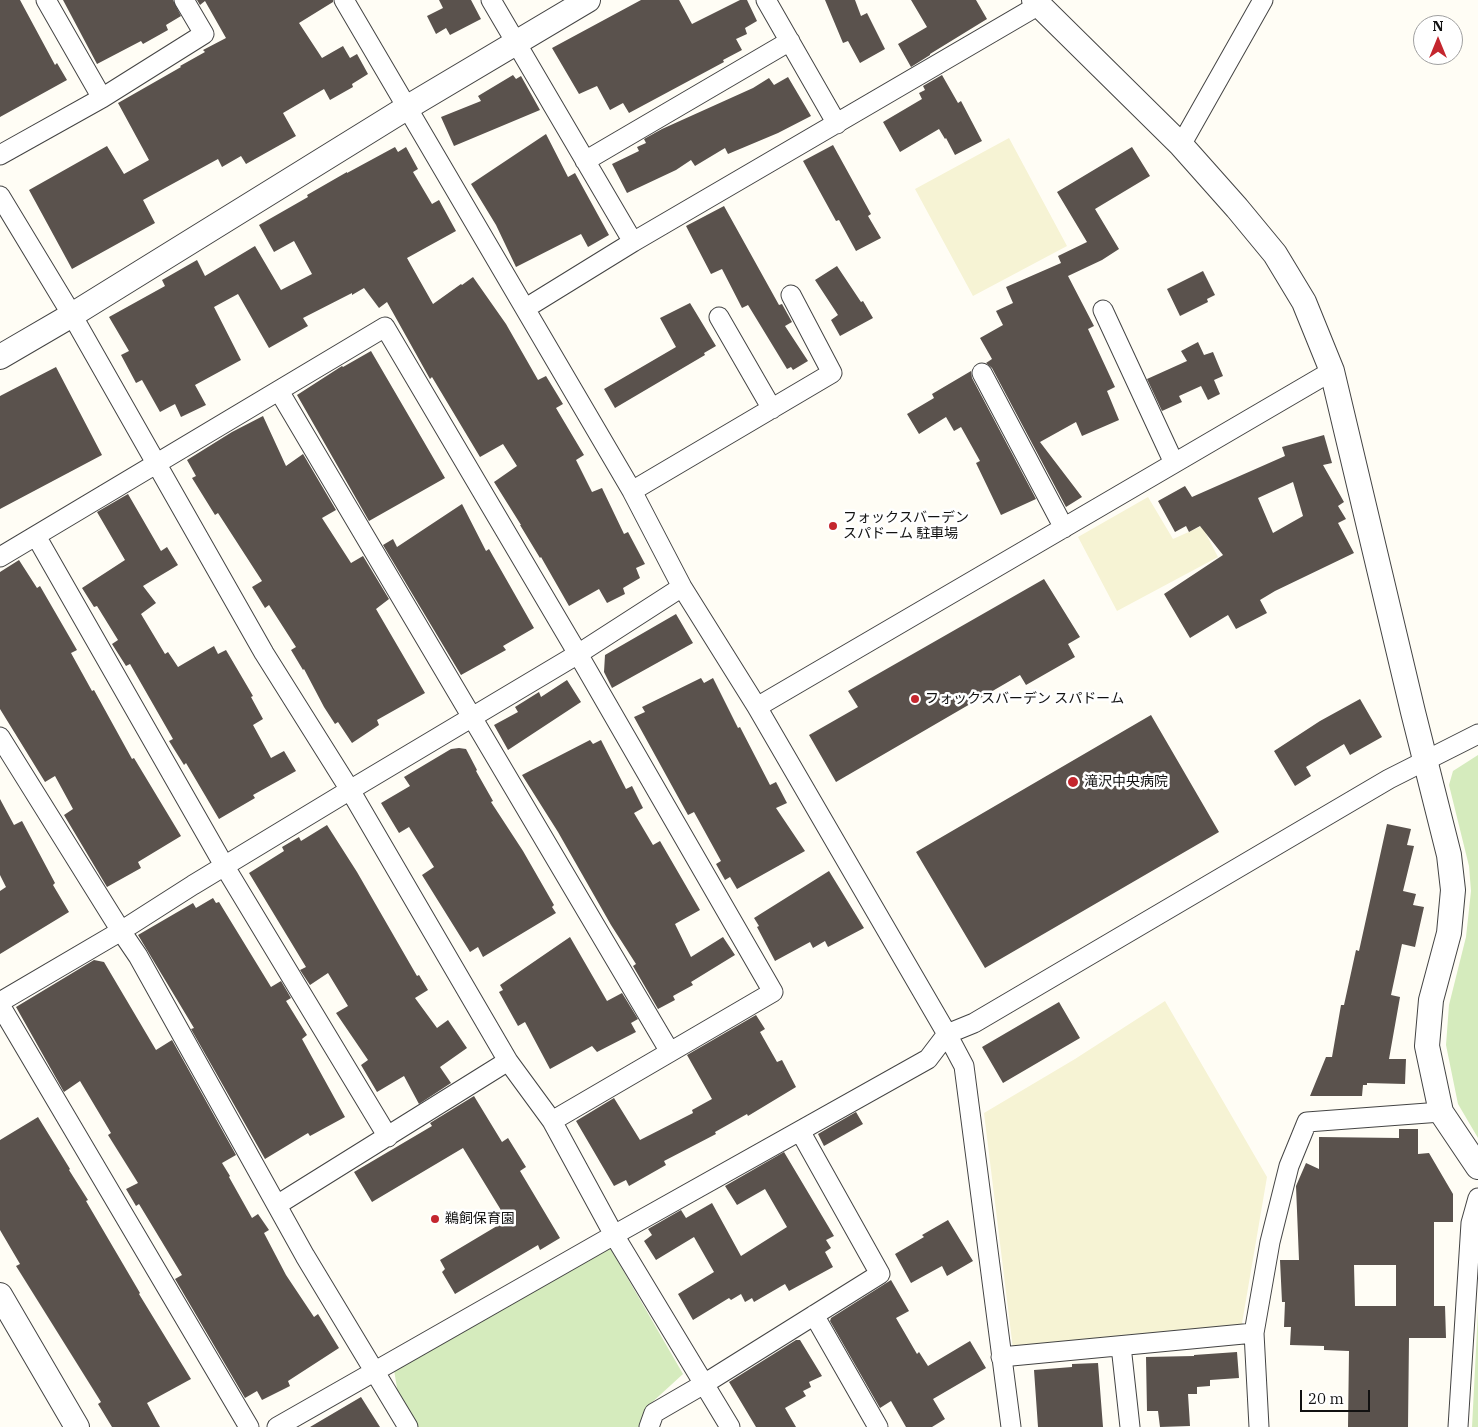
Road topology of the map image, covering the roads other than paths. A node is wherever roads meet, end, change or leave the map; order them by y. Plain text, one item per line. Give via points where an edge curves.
1 (46, 0) edge
2 (184, 0) edge
3 (344, 0) edge
4 (491, 0) edge
5 (588, 0) edge
6 (766, 0) edge
7 (1263, 0) edge
8 (1037, 2) edge
9 (790, 41) junction
10 (516, 43) junction
11 (102, 98) junction
12 (408, 107) junction
13 (837, 124) junction
14 (1181, 145) junction
15 (0, 155) edge
16 (585, 161) junction
17 (0, 196) edge
18 (632, 242) junction
19 (791, 295) dead end
20 (526, 308) junction
21 (1103, 310) dead end
22 (72, 315) junction
23 (719, 317) dead end
24 (0, 357) edge
25 (1332, 371) junction
26 (982, 373) dead end
27 (279, 391) junction
28 (772, 409) junction
29 (1174, 463) junction
30 (156, 464) junction
31 (632, 491) junction
32 (1064, 528) junction
33 (36, 536) junction
34 (0, 557) edge
35 (682, 587) junction
36 (578, 654) junction
37 (757, 707) junction
38 (472, 718) junction
39 (1478, 734) edge
40 (0, 737) edge
41 (1425, 762) junction
42 (350, 790) junction
43 (225, 867) junction
44 (121, 932) junction
45 (0, 1004) edge
46 (947, 1034) junction
47 (670, 1052) junction
48 (508, 1061) junction
49 (1441, 1112) junction
50 (552, 1121) junction
51 (800, 1131) junction
52 (388, 1137) junction
53 (1478, 1167) edge
54 (1478, 1198) edge
55 (277, 1205) junction
56 (614, 1235) junction
57 (0, 1295) edge
58 (814, 1315) junction
59 (1254, 1333) junction
60 (1121, 1346) junction
61 (1002, 1358) junction
62 (376, 1371) junction
63 (704, 1384) junction
64 (76, 1427) edge
65 (249, 1427) edge
66 (277, 1427) edge
67 (408, 1427) edge
68 (649, 1427) edge
69 (730, 1427) edge
70 (878, 1427) edge
71 (1012, 1427) edge
72 (1130, 1427) edge
73 (1259, 1427) edge
74 (1458, 1427) edge

1 - 11 street
2 - 11 street via 204,34
3 - 12 street
4 - 10 street
5 - 10 street
6 - 9 street
7 - 14 street
8 - 13 street
8 - 14 street
9 - 13 street
9 - 16 street
10 - 12 street
10 - 16 street
11 - 15 street
12 - 20 street
12 - 22 street
13 - 18 street
14 - 25 street via 1275,254 1304,302
16 - 18 street
17 - 22 street
18 - 20 street
19 - 28 street via 832,373
20 - 31 street
21 - 29 street
22 - 24 street
22 - 30 street
23 - 28 street
25 - 29 street
25 - 41 street
26 - 32 street
27 - 30 street
27 - 36 street via 385,327
27 - 38 street
28 - 31 street
29 - 32 street
30 - 33 street
30 - 42 street via 264,653
31 - 35 street
32 - 37 street
33 - 34 street
33 - 43 street
35 - 36 street
35 - 37 street
36 - 38 street
36 - 47 street via 773,992
37 - 46 street
38 - 42 street
38 - 47 street
39 - 41 street
40 - 44 street
41 - 46 street via 1380,784 974,1023
41 - 49 street via 1449,855 1453,890 1449,933 1431,1000 1427,1046
42 - 43 street
42 - 48 street
43 - 44 street
43 - 52 street
44 - 45 street
44 - 55 street via 138,956
45 - 65 street
46 - 51 street via 928,1058
46 - 61 street via 964,1066
47 - 50 street
48 - 50 street
48 - 52 street
49 - 53 street
49 - 59 street via 1308,1122 1289,1166 1272,1233
50 - 56 street
51 - 56 street
51 - 58 street via 880,1274
52 - 55 street
54 - 74 street via 1470,1223
55 - 62 street
56 - 62 street
56 - 63 street
57 - 64 street
58 - 63 street
58 - 70 street
59 - 60 street
59 - 73 street
60 - 61 street
60 - 72 street
61 - 71 street
62 - 66 street
62 - 67 street
63 - 68 street via 654,1413
63 - 69 street

